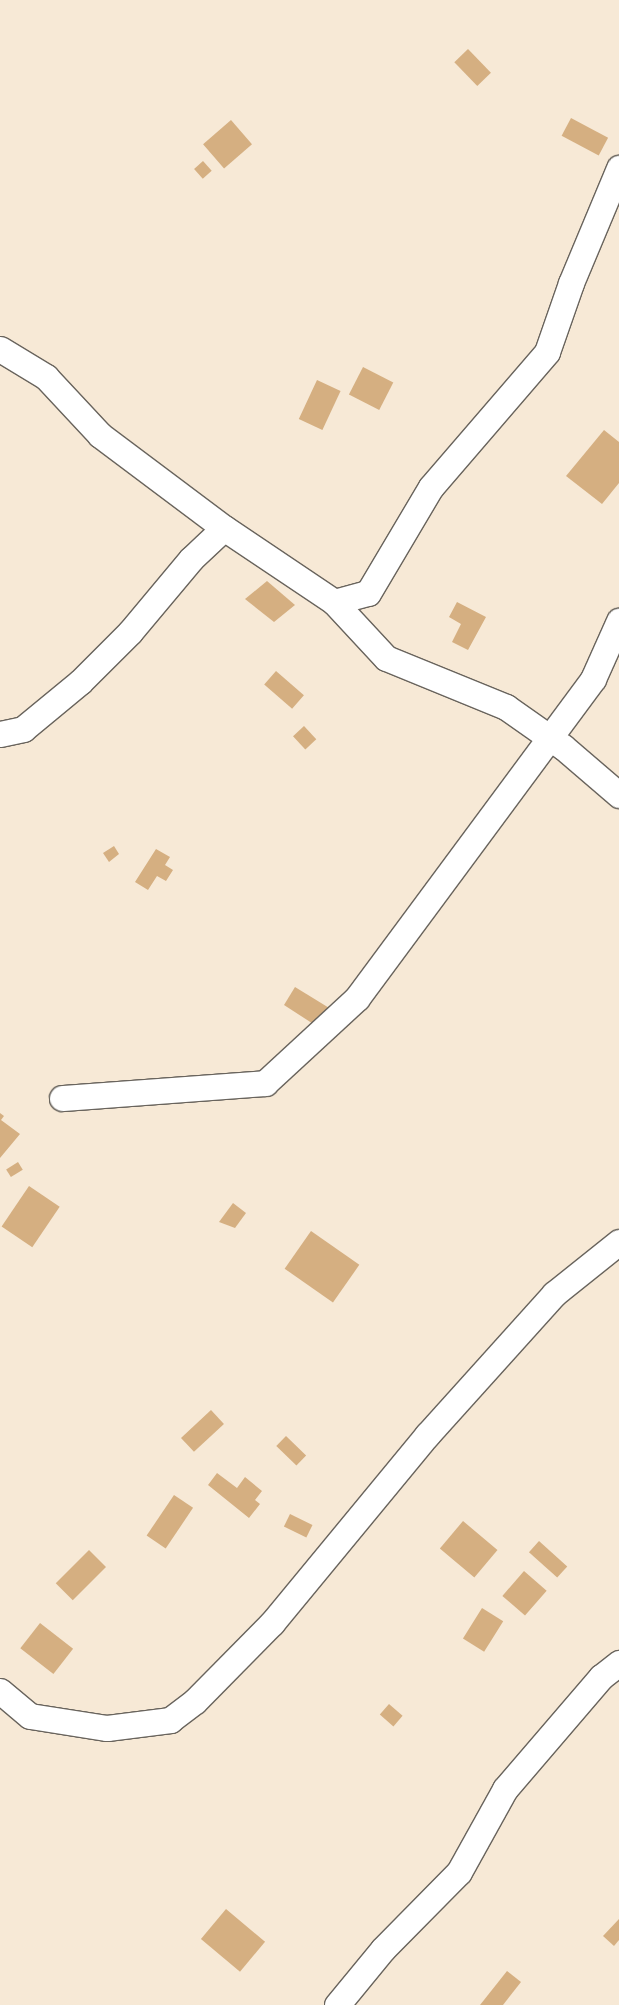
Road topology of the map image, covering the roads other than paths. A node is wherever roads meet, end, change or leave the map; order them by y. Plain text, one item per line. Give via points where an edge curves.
1 (619, 168) edge
2 (0, 349) edge
3 (224, 528) junction
4 (334, 602) junction
5 (619, 621) edge
6 (0, 734) edge
7 (550, 738) junction
8 (619, 795) edge
9 (62, 1098) dead end
10 (619, 1242) edge
11 (619, 1662) edge
12 (0, 1691) edge
13 (337, 2005) edge

1 - 4 street via 571,283 547,352 432,488 368,593
2 - 3 street via 46,377 100,435
3 - 4 street
3 - 6 street via 191,559 130,632 80,682 22,729
4 - 7 street via 386,658 506,707
5 - 7 street via 593,679
7 - 8 street
7 - 9 street via 357,998 265,1083
10 - 12 street via 554,1294 427,1434 272,1623 195,1701 170,1720 106,1728 30,1716
11 - 13 street via 601,1677 505,1790 459,1872 383,1949

